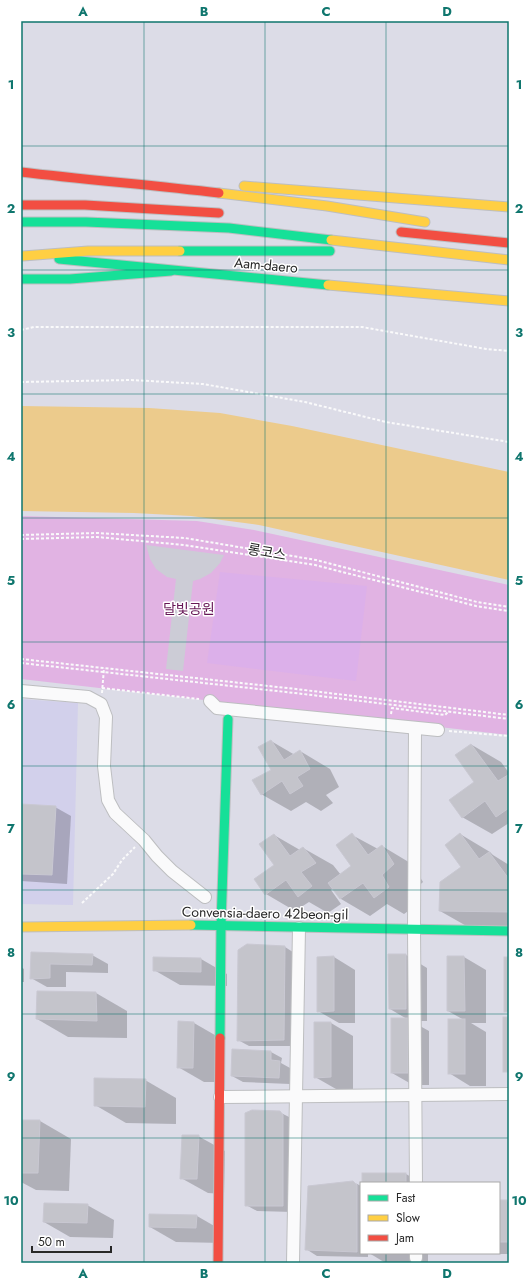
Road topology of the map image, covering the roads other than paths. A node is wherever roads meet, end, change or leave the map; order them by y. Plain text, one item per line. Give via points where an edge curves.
1 (21, 170) edge
2 (222, 184) dead end
3 (238, 185) dead end
4 (21, 205) edge
5 (509, 207) edge
6 (229, 213) dead end
7 (21, 222) edge
8 (435, 224) dead end
9 (451, 228) dead end
10 (389, 230) dead end
11 (507, 242) edge
12 (340, 252) dead end
13 (356, 252) dead end
14 (472, 255) junction
15 (22, 256) edge
16 (509, 260) edge
17 (171, 271) junction
18 (21, 280) edge
19 (509, 296) edge
20 (496, 300) junction
21 (509, 302) edge
22 (21, 691) edge
23 (210, 701) road end
24 (228, 719) dead end
25 (414, 728) junction
26 (438, 730) road end
27 (205, 897) dead end
28 (21, 926) edge
29 (221, 926) junction
30 (299, 928) junction
31 (414, 930) junction
32 (509, 931) edge
33 (509, 1094) edge
34 (416, 1096) junction
35 (220, 1097) junction
36 (295, 1097) junction
37 (416, 1182) edge
38 (218, 1263) edge
39 (293, 1263) edge

1 - 2 main road via 39,169
1 - 8 main road via 97,181 165,186 327,206
3 - 5 main road
4 - 6 main road via 85,205
7 - 14 main road via 229,228
9 - 11 main road
10 - 11 main road
12 - 15 main road via 88,251
13 - 14 main road
14 - 16 main road
15 - 17 main road, Aam-daero
17 - 18 main road
17 - 20 main road, Aam-daero
19 - 20 main road
20 - 21 main road, Aam-daero
22 - 27 street via 88,697 101,704 106,717 104,766 108,800 115,813 172,871
23 - 25 street via 217,708
24 - 29 main road
25 - 26 street
25 - 31 street
28 - 29 main road, Convensia-daero 42beon-gil
29 - 30 main road, Convensia-daero 42beon-gil
29 - 35 main road
30 - 31 main road, Convensia-daero 42beon-gil
30 - 36 street
31 - 32 main road, Convensia-daero 42beon-gil
31 - 34 street
33 - 34 street
34 - 36 street
34 - 37 street
35 - 36 street
35 - 38 main road
36 - 39 street

